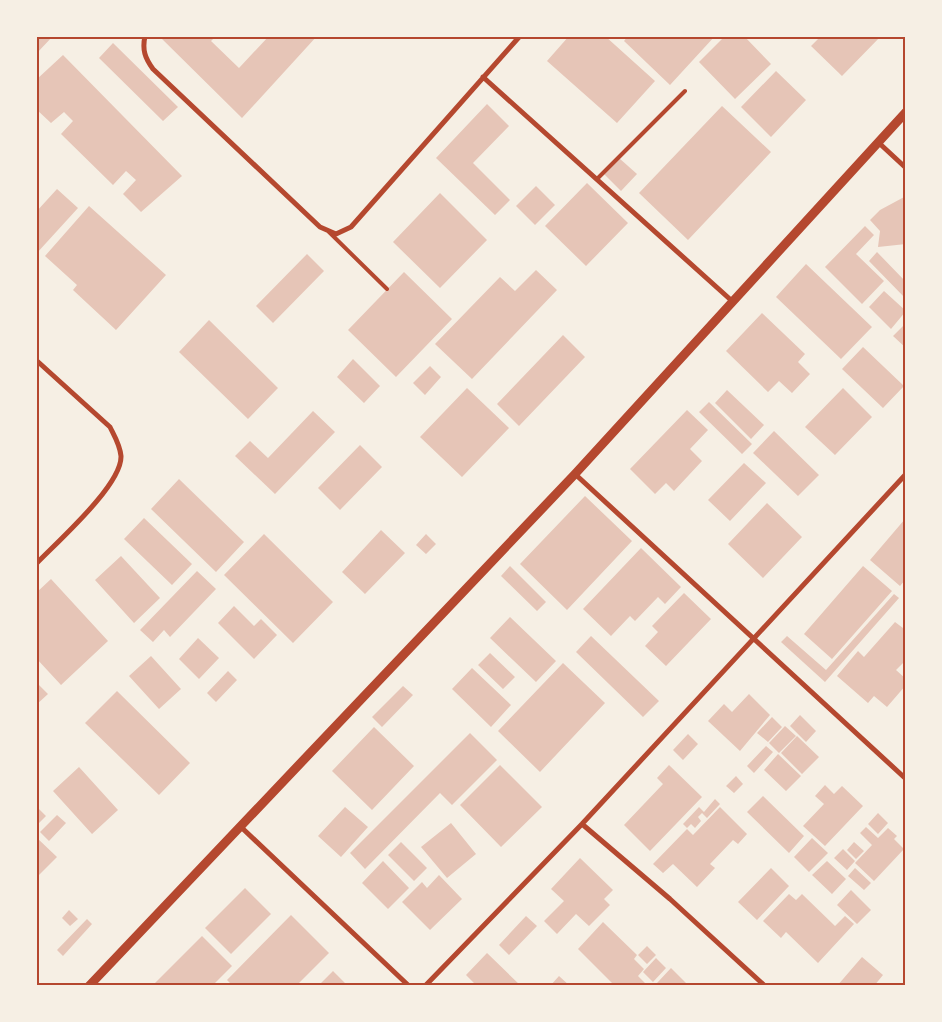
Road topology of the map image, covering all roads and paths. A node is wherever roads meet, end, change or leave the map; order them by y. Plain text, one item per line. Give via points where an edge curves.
1 (145, 36) edge
2 (520, 36) edge
3 (483, 78) junction
4 (685, 92) dead end
5 (906, 112) edge
6 (879, 143) junction
7 (906, 168) edge
8 (597, 180) junction
9 (329, 232) junction
10 (388, 290) dead end
11 (732, 301) junction
12 (36, 360) edge
13 (574, 474) junction
14 (906, 474) edge
15 (36, 564) edge
16 (754, 640) junction
17 (906, 779) edge
18 (582, 824) junction
19 (241, 827) junction
20 (89, 986) edge
21 (409, 986) edge
22 (425, 986) edge
23 (765, 986) edge

1 - 9 street via 146,61 153,69
2 - 3 street
3 - 8 street
3 - 9 street via 351,227 336,234
4 - 8 lane
5 - 6 street
6 - 7 street
6 - 11 street
8 - 11 street
9 - 10 lane
11 - 13 street
12 - 15 street via 110,427 118,441 121,457 116,476 106,490
13 - 16 street
13 - 19 street
14 - 16 street
16 - 17 street
16 - 18 street
18 - 22 street
18 - 23 street
19 - 20 street
19 - 21 street

